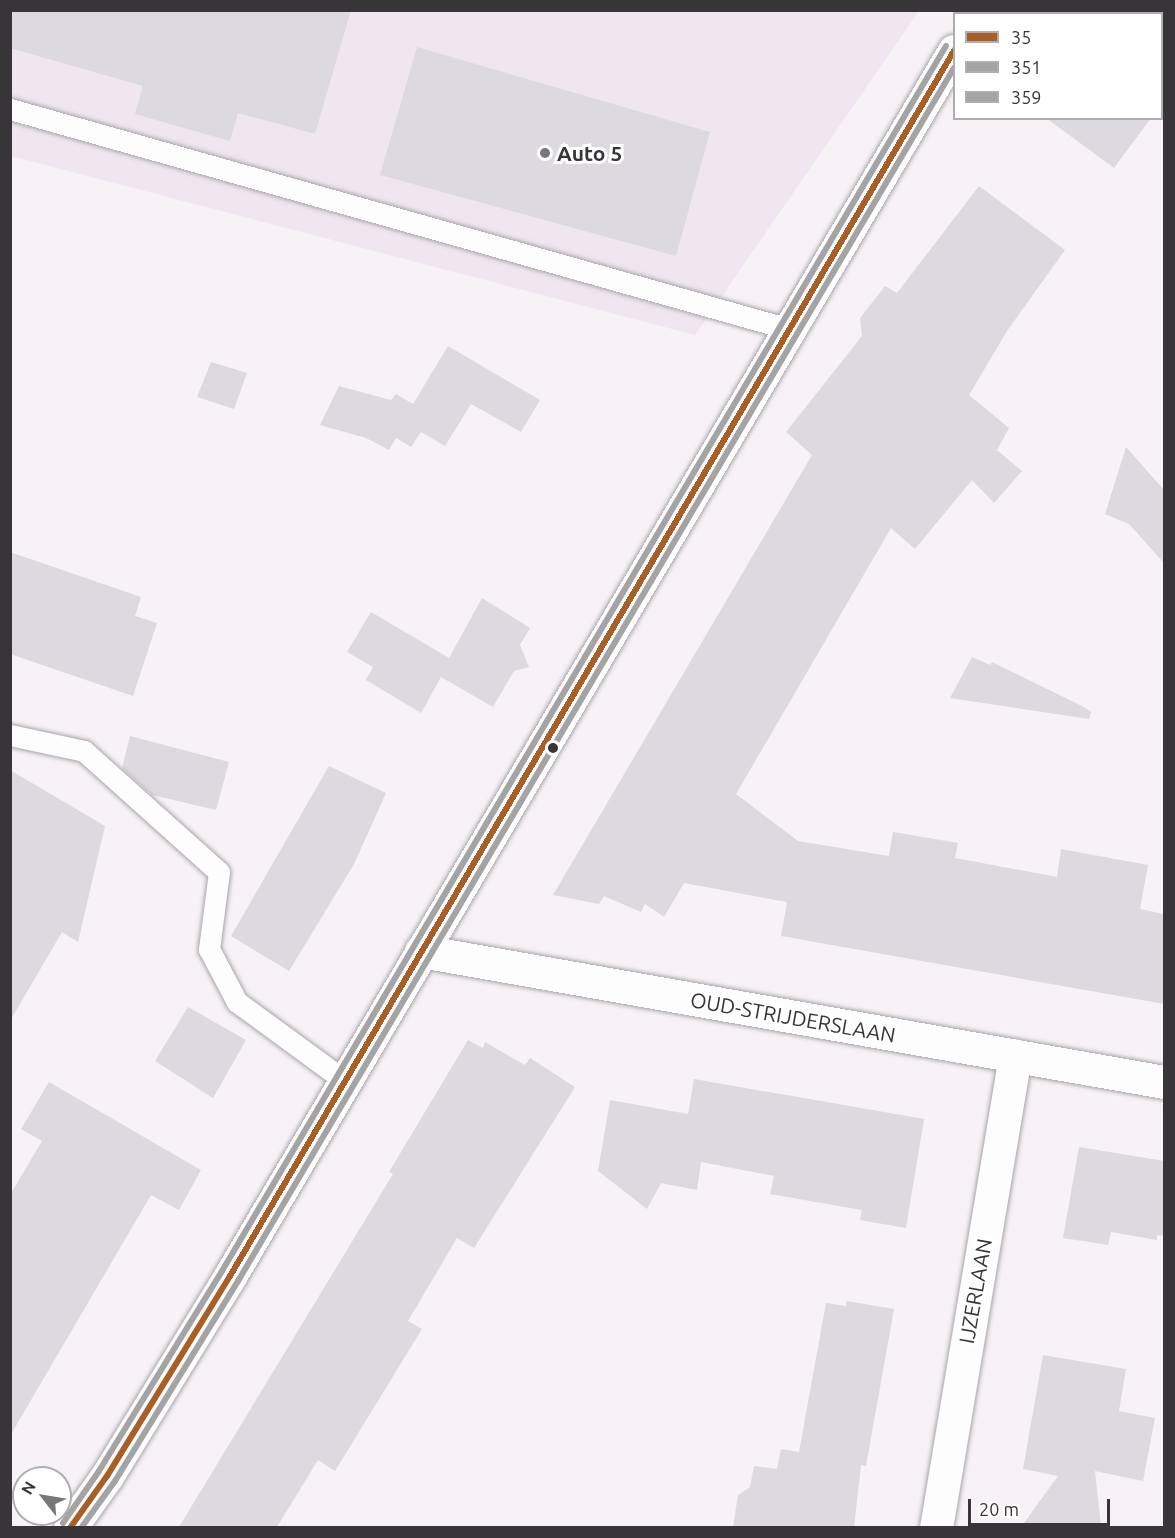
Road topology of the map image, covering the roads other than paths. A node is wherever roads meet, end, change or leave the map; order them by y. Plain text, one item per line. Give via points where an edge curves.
1 (953, 53) edge
2 (10, 109) edge
3 (789, 329) junction
4 (10, 735) edge
5 (421, 951) junction
6 (1015, 1056) junction
7 (345, 1081) junction
8 (1164, 1082) edge
9 (70, 1527) edge
10 (936, 1527) edge

1 - 3 street
2 - 3 lane
3 - 5 street
4 - 7 lane via 84,751 219,872 209,949 237,1002
5 - 6 street, OUD-STRIJDERSLAAN
5 - 7 street
6 - 8 street, OUD-STRIJDERSLAAN
6 - 10 street, IJZERLAAN
7 - 9 street via 211,1306

